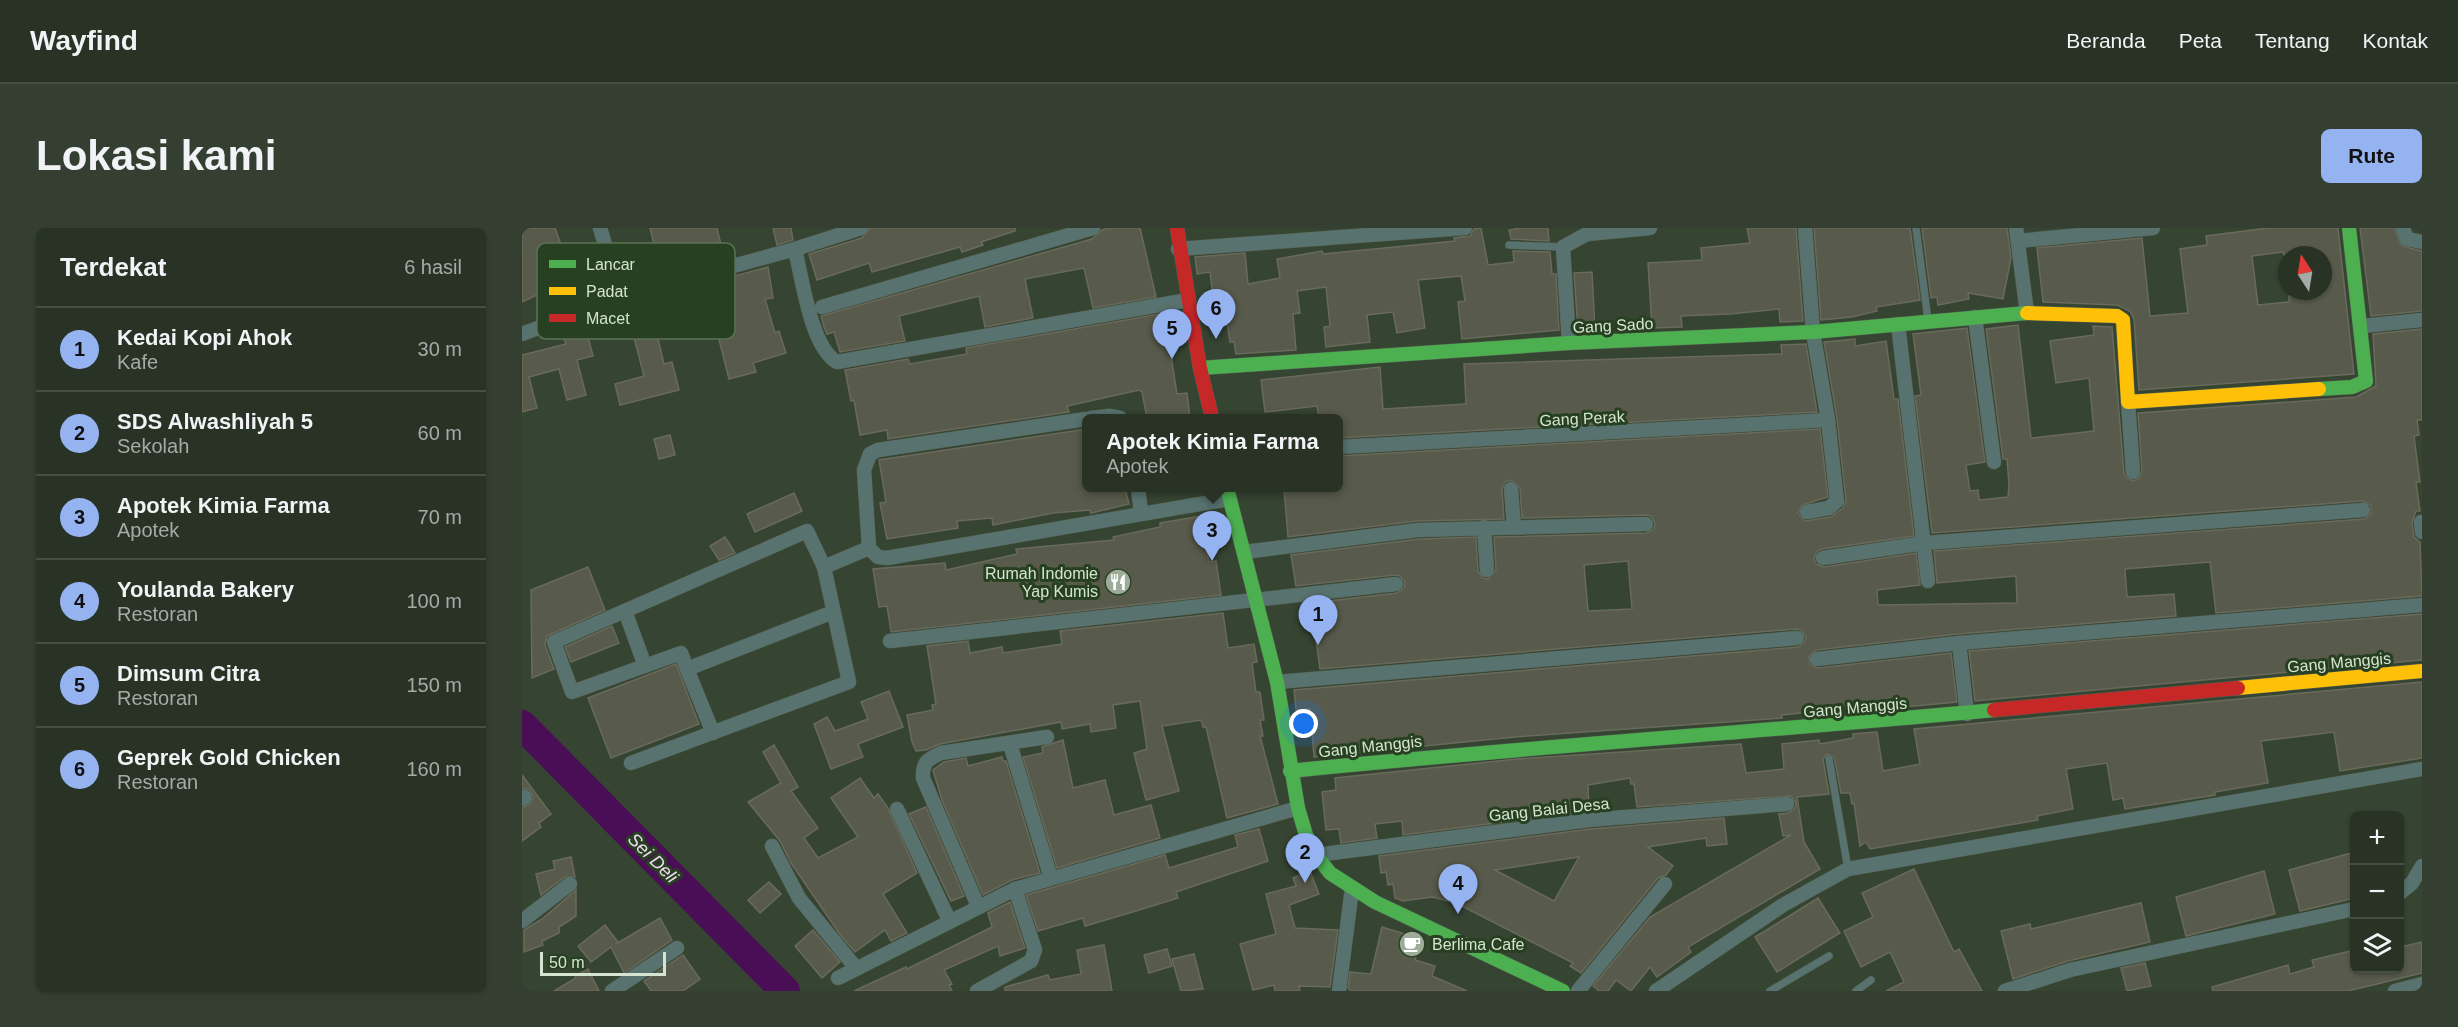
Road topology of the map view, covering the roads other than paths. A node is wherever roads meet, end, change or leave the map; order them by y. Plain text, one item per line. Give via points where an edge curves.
1 (600, 228) edge
2 (861, 228) edge
3 (1094, 228) edge
4 (1177, 228) edge
5 (1465, 228) edge
6 (1650, 228) edge
7 (1805, 228) edge
8 (1916, 228) edge
9 (2153, 228) edge
10 (2349, 228) edge
11 (2403, 228) edge
12 (840, 231) edge
13 (2017, 235) edge
14 (2422, 242) edge
15 (605, 243) edge
16 (1509, 245) dead end
17 (1563, 247) junction
18 (795, 249) junction
19 (1178, 249) junction
20 (735, 266) edge
21 (1188, 300) junction
22 (822, 307) dead end
23 (2027, 314) junction
24 (1975, 317) junction
25 (1928, 320) junction
26 (2422, 320) edge
27 (1898, 324) junction
28 (2362, 326) junction
29 (537, 328) edge
30 (1813, 332) junction
31 (522, 334) edge
32 (1569, 343) junction
33 (1200, 368) junction
34 (2128, 402) junction
35 (1211, 414) edge
36 (1082, 420) edge
37 (1828, 420) junction
38 (1343, 447) edge
39 (1994, 462) dead end
40 (2133, 472) dead end
41 (1511, 489) dead end
42 (1138, 492) edge
43 (1228, 493) edge
44 (2363, 510) dead end
45 (1807, 512) dead end
46 (1141, 513) junction
47 (1646, 524) dead end
48 (1484, 527) junction
49 (1514, 527) junction
50 (1925, 543) junction
51 (869, 548) junction
52 (1244, 552) junction
53 (1823, 558) dead end
54 (824, 567) junction
55 (1487, 570) dead end
56 (1928, 581) dead end
57 (1396, 584) dead end
58 (1257, 598) junction
59 (2422, 605) edge
60 (625, 611) junction
61 (833, 612) junction
62 (1797, 638) dead end
63 (890, 641) dead end
64 (1959, 643) junction
65 (1817, 658) dead end
66 (645, 666) junction
67 (687, 669) junction
68 (2422, 671) edge
69 (1276, 682) junction
70 (1967, 714) junction
71 (713, 733) junction
72 (1047, 737) dead end
73 (1010, 744) junction
74 (1829, 759) dead end
75 (631, 763) dead end
76 (2422, 769) edge
77 (1290, 771) junction
78 (1787, 804) dead end
79 (1298, 808) junction
80 (897, 809) dead end
81 (772, 846) dead end
82 (1316, 855) junction
83 (2422, 866) edge
84 (1848, 869) junction
85 (1051, 878) junction
86 (570, 884) dead end
87 (1665, 884) dead end
88 (1352, 888) junction
89 (1014, 889) junction
90 (2404, 890) edge
91 (978, 906) junction
92 (2350, 910) edge
93 (949, 920) junction
94 (522, 921) edge
95 (677, 948) dead end
96 (1829, 957) dead end
97 (856, 968) junction
98 (838, 978) dead end
99 (1871, 980) dead end
100 (2422, 984) edge
101 (612, 991) edge
102 (977, 991) edge
103 (1339, 991) edge
104 (1563, 991) edge
105 (1578, 991) edge
106 (1656, 991) edge
107 (1770, 991) edge
108 (1856, 991) edge
109 (2005, 991) edge
110 (2395, 991) edge

1 - 15 street
2 - 12 street
3 - 22 street
4 - 19 street
5 - 19 street
6 - 17 street via 1587,234
7 - 30 street
8 - 25 lane
9 - 13 street
10 - 28 street
11 - 14 street via 2407,238
12 - 18 street
13 - 23 street
16 - 17 lane
17 - 32 street
18 - 20 street
18 - 21 street via 818,339 823,350 837,362
19 - 21 street
21 - 33 street
23 - 24 street, Gang Sado
23 - 34 street, Gang Sado via 2117,316 2123,320
24 - 25 street, Gang Sado
24 - 39 street
25 - 27 street, Gang Sado
26 - 28 street
27 - 30 street, Gang Sado
27 - 50 street
28 - 34 street via 2366,381 2360,386
29 - 31 street
30 - 32 street, Gang Sado
30 - 37 street
32 - 33 street, Gang Sado
33 - 35 street
34 - 40 street
36 - 51 street via 870,454 864,470
37 - 38 street, Gang Perak
37 - 45 street via 1837,501 1829,508
41 - 49 street
42 - 46 street
43 - 46 street
43 - 52 street
44 - 50 street
46 - 51 street via 887,558 878,557
47 - 49 street
48 - 49 street
48 - 52 street via 1418,530
48 - 55 street
50 - 53 street
50 - 56 street
51 - 54 street
52 - 58 street
54 - 60 street via 807,531
54 - 61 street
57 - 58 street
58 - 63 street
58 - 69 street
59 - 64 street
60 - 66 street
60 - 66 street via 554,642 572,692
61 - 67 street
61 - 71 street via 849,682
62 - 69 street
64 - 65 street
64 - 70 street
66 - 67 street via 681,653
67 - 71 street
68 - 70 street, Gang Manggis
69 - 77 street
70 - 77 street, Gang Manggis via 1516,748
71 - 75 street
72 - 73 street
73 - 85 street
73 - 91 street via 941,753 922,767 923,778
74 - 84 lane
76 - 84 street
77 - 79 street
78 - 82 street, Gang Balai Desa via 1589,820
79 - 82 street
79 - 85 street
80 - 93 street
81 - 97 street via 799,898
82 - 88 street via 1330,873
83 - 90 street
84 - 106 street via 1783,905
85 - 89 street
86 - 94 street
87 - 105 street
88 - 103 street
88 - 104 street
89 - 91 street
89 - 102 street via 1035,956
91 - 93 street
92 - 109 street via 2070,970
93 - 97 street
95 - 101 street
96 - 107 lane
97 - 98 street
99 - 108 lane
100 - 110 street

